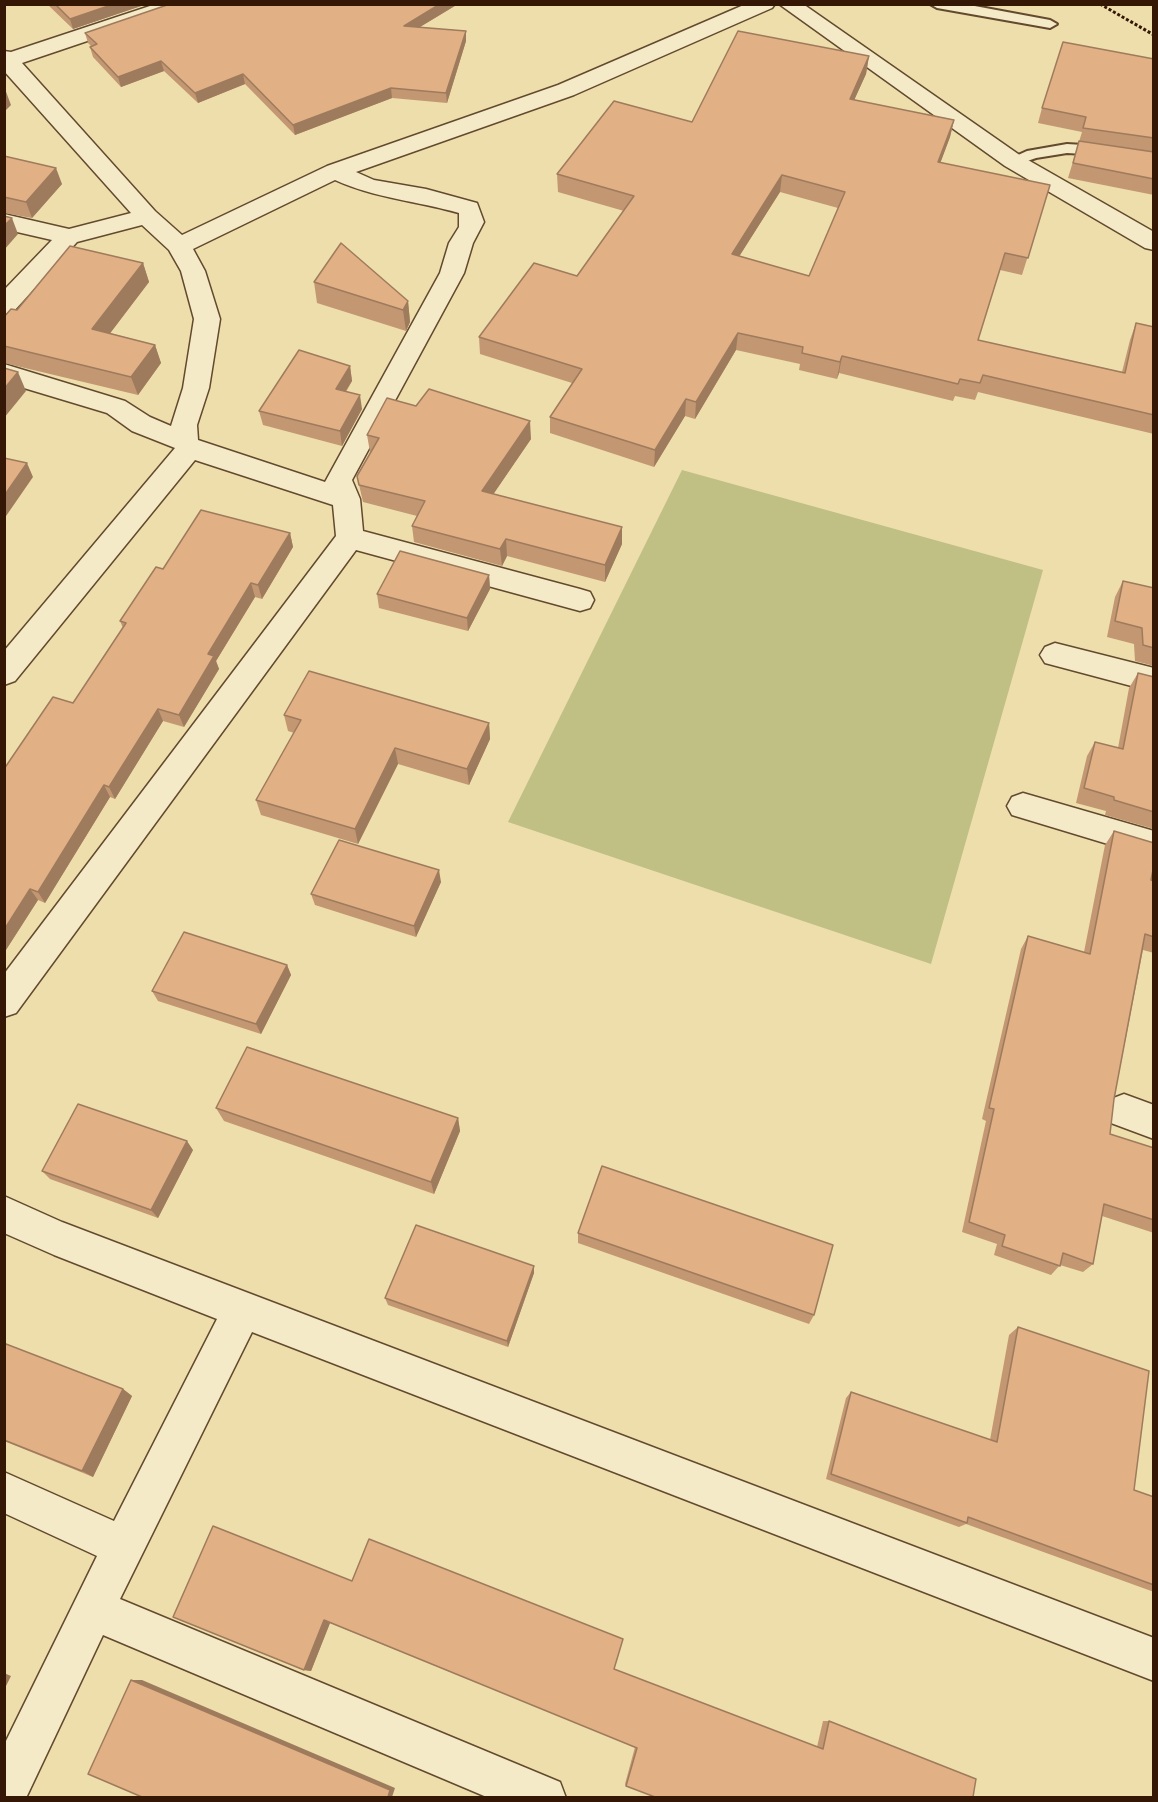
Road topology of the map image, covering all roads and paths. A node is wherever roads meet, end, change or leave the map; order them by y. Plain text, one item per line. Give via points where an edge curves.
1 (178, 4) edge
2 (765, 4) edge
3 (789, 4) edge
4 (937, 4) edge
5 (1100, 4) edge
6 (1050, 24) dead end
7 (1154, 35) edge
8 (6, 60) edge
9 (1154, 160) edge
10 (1013, 161) junction
11 (335, 171) junction
12 (147, 216) junction
13 (4, 220) edge
14 (69, 237) junction
15 (1154, 243) edge
16 (179, 246) junction
17 (4, 306) edge
18 (4, 372) edge
19 (188, 445) junction
20 (346, 499) junction
21 (350, 538) junction
22 (580, 600) dead end
23 (1055, 656) dead end
24 (4, 673) edge
25 (1154, 680) edge
26 (1023, 806) dead end
27 (1154, 845) edge
28 (4, 1002) edge
29 (4, 1214) edge
30 (243, 1309) junction
31 (4, 1492) edge
32 (123, 1547) junction
33 (94, 1610) junction
34 (1154, 1660) edge
35 (4, 1795) edge
36 (544, 1797) edge

1 - 8 street
2 - 11 street via 566,90
3 - 10 street
4 - 6 lane
5 - 7 path
8 - 12 street
9 - 10 lane via 1082,146 1036,152
10 - 15 street
11 - 16 street
11 - 20 street via 368,186 469,208 472,214 472,227 459,249 452,273 338,480
12 - 14 street
12 - 16 street
13 - 14 street
14 - 17 street
16 - 19 street via 193,271 207,320 200,368 184,425
18 - 19 street via 116,407 141,424
19 - 20 street
19 - 24 street
20 - 21 street
21 - 22 street
21 - 28 street
23 - 25 street
26 - 27 street
29 - 30 street
30 - 32 street
30 - 34 street
31 - 32 street
32 - 33 street
33 - 35 street
33 - 36 street

